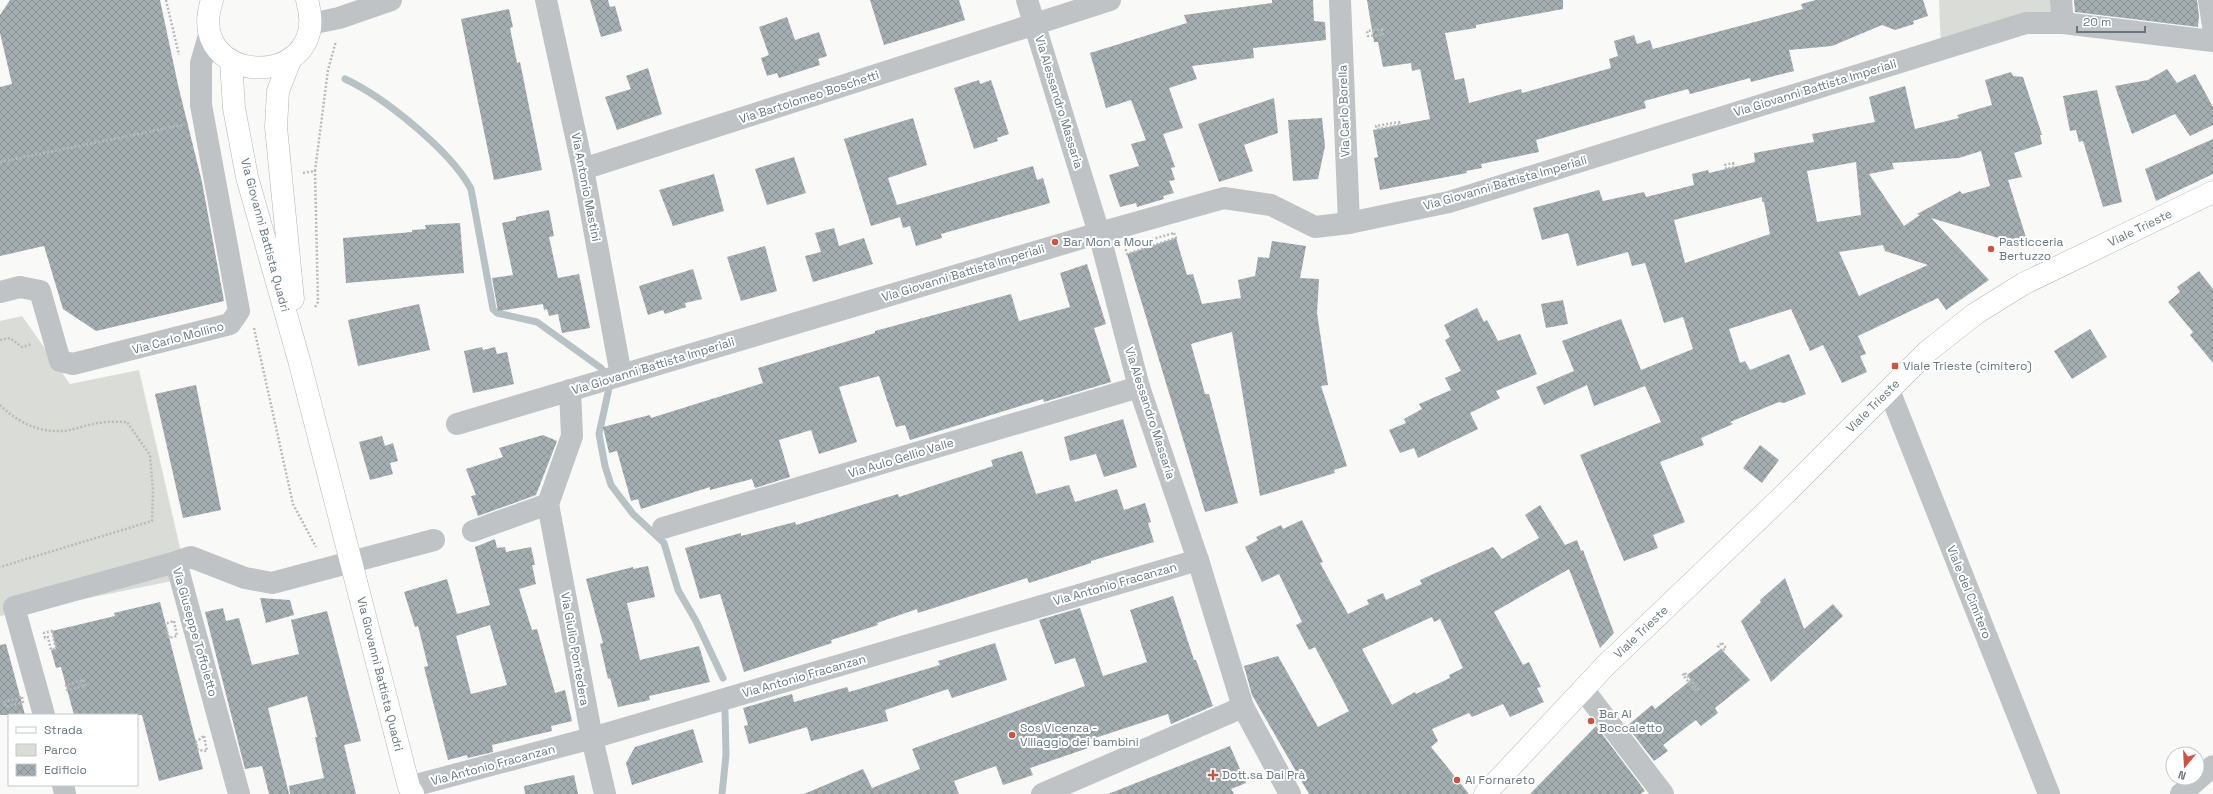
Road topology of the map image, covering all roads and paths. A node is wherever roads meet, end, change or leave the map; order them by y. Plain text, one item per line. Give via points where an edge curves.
1 (166, 0) edge
2 (212, 0) edge
3 (307, 0) edge
4 (391, 0) edge
5 (546, 0) edge
6 (1027, 0) edge
7 (1110, 0) edge
8 (1340, 0) edge
9 (2062, 0) edge
10 (2209, 0) edge
11 (1034, 23) junction
12 (2063, 23) junction
13 (310, 24) junction
14 (2213, 26) edge
15 (210, 32) junction
16 (1383, 35) joint
17 (2213, 41) edge
18 (180, 58) dead end
19 (291, 58) junction
20 (231, 61) junction
21 (185, 125) dead end
22 (1400, 125) joint
23 (0, 162) edge
24 (583, 169) junction
25 (315, 171) dead end
26 (2213, 192) edge
27 (1349, 223) junction
28 (1099, 233) junction
29 (0, 292) edge
30 (253, 321) dead end
31 (296, 334) junction
32 (53, 338) junction
33 (0, 340) edge
34 (299, 360) junction
35 (622, 375) junction
36 (1139, 387) junction
37 (570, 390) junction
38 (1889, 390) junction
39 (0, 405) edge
40 (457, 424) dead end
41 (548, 504) junction
42 (663, 528) dead end
43 (473, 531) dead end
44 (434, 540) dead end
45 (1198, 560) junction
46 (176, 562) junction
47 (351, 562) junction
48 (0, 567) edge
49 (327, 568) junction
50 (51, 650) joint
51 (1685, 673) joint
52 (85, 686) joint
53 (1583, 689) junction
54 (23, 702) joint
55 (1243, 707) junction
56 (44, 714) edge
57 (592, 738) junction
58 (2213, 766) edge
59 (410, 792) edge
60 (239, 794) edge
61 (605, 794) edge
62 (1042, 794) edge
63 (1290, 794) edge
64 (1485, 794) edge
65 (1663, 794) edge
66 (2050, 794) edge
67 (2181, 794) edge

1 - 18 path
2 - 15 main road, Via Giovanni Battista Quadri via 208,20
3 - 13 main road, Via Giovanni Battista Quadri
4 - 13 street via 339,18
5 - 24 street, Via Antonio Mastini
6 - 11 street, Via Alessandro Massaria
7 - 11 street, Via Bartolomeo Boschetti
8 - 27 street, Via Carlo Borella
9 - 12 street
10 - 14 street
11 - 24 street, Via Bartolomeo Boschetti
11 - 28 street, Via Alessandro Massaria
12 - 17 street, Via Giovanni Battista Imperiali
12 - 27 street, Via Giovanni Battista Imperiali via 2026,23 1449,202
13 - 19 main road, Via Giovanni Battista Quadri via 306,39
15 - 20 main road, Via Giovanni Battista Quadri via 214,43
15 - 32 street, Via Carlo Mollino via 201,63 201,105 239,311 230,324 73,364 60,361
16 - 16 path via 1368,36 1367,31 1382,29
19 - 20 main road, Via Giovanni Battista Quadri via 277,66 261,69
19 - 31 main road, Via Giovanni Battista Quadri via 278,91 276,128
20 - 34 main road, Via Giovanni Battista Quadri via 234,108 247,177
21 - 23 path
22 - 22 path via 1377,129 1376,126 1399,122
24 - 35 street, Via Antonio Mastini
25 - 31 path via 318,302
26 - 38 main road, Viale Trieste via 2023,284 1975,314 1934,346
27 - 28 street, Via Giovanni Battista Imperiali via 1315,227 1271,205 1224,198
28 - 35 street, Via Giovanni Battista Imperiali
28 - 36 street, Via Alessandro Massaria
29 - 32 street, Via Carlo Mollino via 20,288 40,291
30 - 49 path via 293,504
31 - 34 main road, Via Giovanni Battista Quadri
32 - 33 path via 22,347 10,338
34 - 47 main road, Via Giovanni Battista Quadri
35 - 37 street, Via Giovanni Battista Imperiali
36 - 42 street, Via Aulo Gellio Valle
36 - 45 street, Via Alessandro Massaria
37 - 40 street, Via Giovanni Battista Imperiali
37 - 41 street via 572,436
38 - 53 main road, Viale Trieste
38 - 66 street, Viale del Cimitero
39 - 48 path via 15,418 41,429 62,431 100,422 127,422 150,455 153,490 152,521
41 - 43 street
41 - 57 street, Via Giulio Pontedera
44 - 47 street
45 - 55 street, Via Alessandro Massaria
45 - 57 street, Via Antonio Fracanzan
46 - 49 street via 191,558 245,578 272,583
46 - 56 street, Via Giuseppe Toffoletto via 14,607
46 - 60 street, Via Giuseppe Toffoletto
47 - 49 street
47 - 59 main road, Via Giovanni Battista Quadri
50 - 50 path via 48,637 45,638 44,633 52,631 56,649
51 - 51 path via 1698,689 1696,691 1683,675
52 - 52 path via 67,690 66,685 83,680
53 - 64 main road, Viale Trieste
53 - 65 street
54 - 54 path via 6,706 4,702 22,697
55 - 62 street
55 - 63 street, Via Alessandro Massaria
57 - 59 street, Via Antonio Fracanzan
57 - 61 street, Via Giulio Pontedera
58 - 67 street

